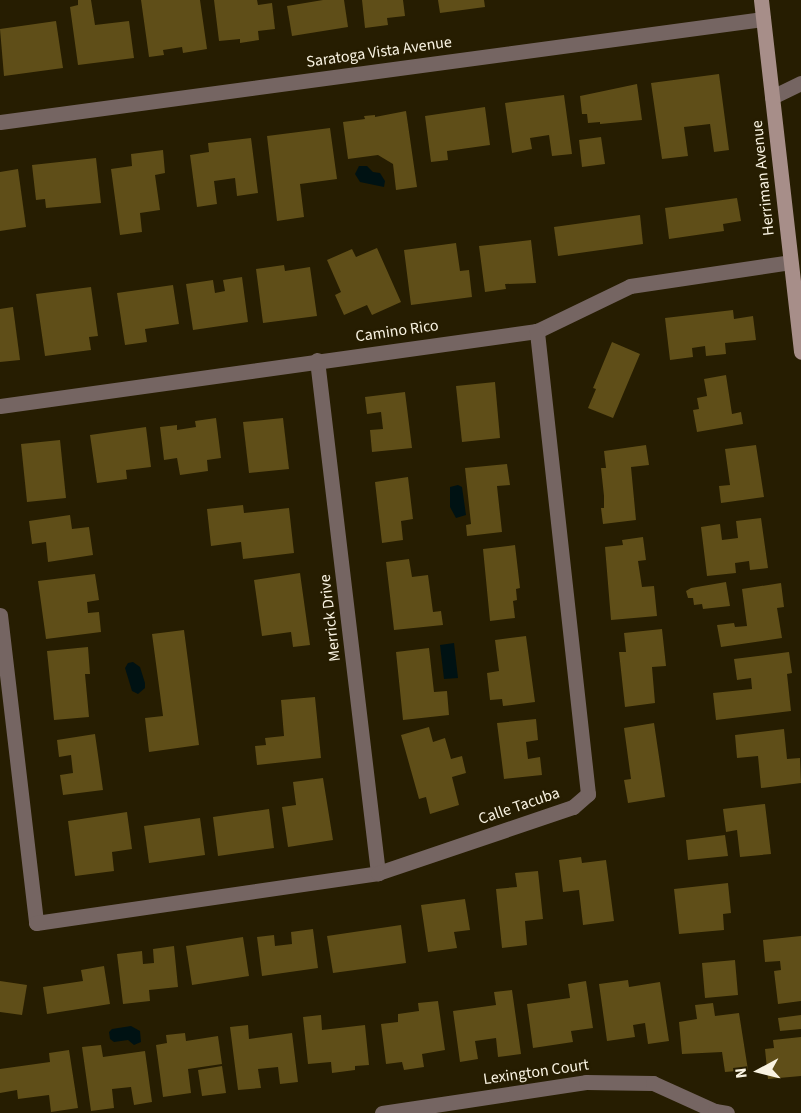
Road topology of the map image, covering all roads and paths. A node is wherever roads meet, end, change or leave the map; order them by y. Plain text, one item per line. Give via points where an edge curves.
1 (761, 0) edge
2 (763, 19) junction
3 (801, 83) edge
4 (772, 97) junction
5 (0, 122) edge
6 (790, 262) junction
7 (537, 330) junction
8 (801, 352) edge
9 (318, 360) junction
10 (0, 406) edge
11 (0, 615) edge
12 (378, 873) junction
13 (382, 1113) edge
14 (727, 1113) edge

1 - 2 street, Herriman Avenue
2 - 4 street, Herriman Avenue
2 - 5 street, Saratoga Vista Avenue
3 - 4 street
4 - 6 street, Herriman Avenue
6 - 7 street, Camino Rico via 630,286
6 - 8 street, Herriman Avenue
7 - 9 street, Camino Rico
7 - 12 street, Calle Tacuba via 588,794 573,807
9 - 10 street, Camino Rico
9 - 12 street, Merrick Drive
11 - 12 street, Calle Tacuba via 36,923
13 - 14 street, Lexington Court via 597,1082 652,1083

